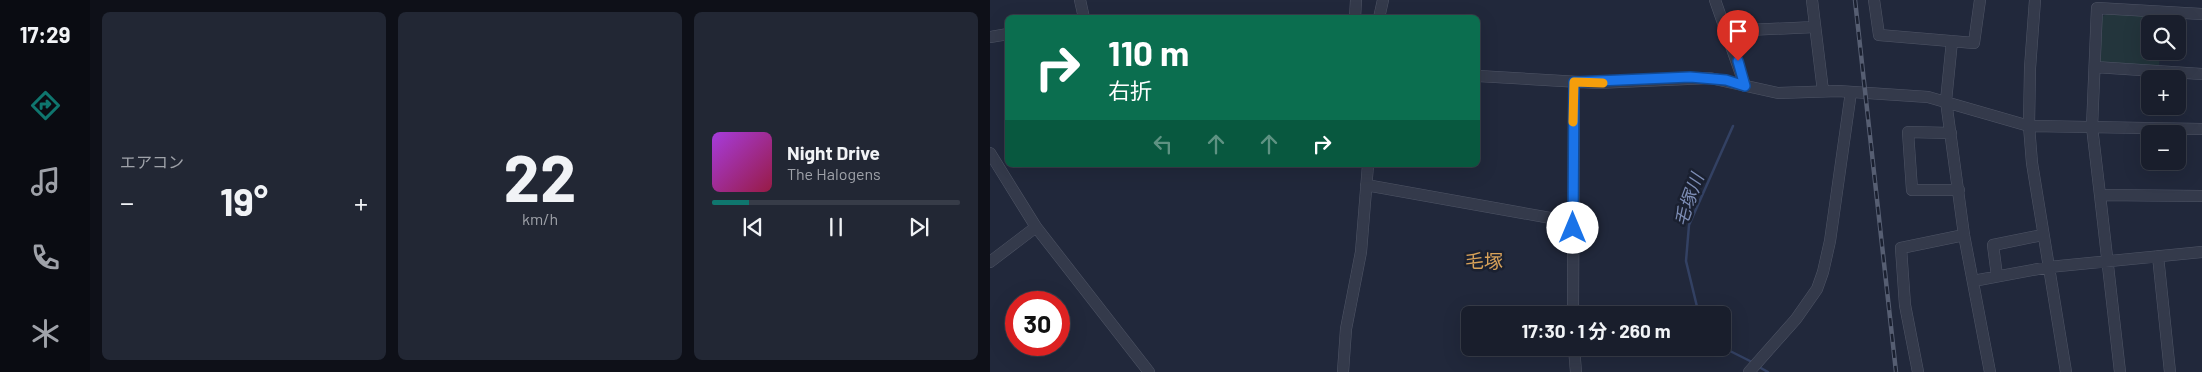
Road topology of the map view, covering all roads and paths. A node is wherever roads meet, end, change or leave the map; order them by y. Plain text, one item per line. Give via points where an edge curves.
1 (1080, 0) edge
2 (1356, 0) edge
3 (1383, 0) edge
4 (1714, 0) edge
5 (1812, 0) edge
6 (1874, 0) edge
7 (1980, 0) edge
8 (2036, 0) edge
9 (2202, 14) edge
10 (1083, 15) edge
11 (1355, 15) edge
12 (1380, 15) edge
13 (1815, 27) junction
14 (1726, 31) junction
15 (1005, 34) edge
16 (990, 37) edge
17 (1952, 42) junction
18 (2095, 67) junction
19 (2202, 74) edge
20 (1480, 76) edge
21 (1574, 82) junction
22 (1745, 86) junction
23 (1823, 91) junction
24 (1851, 92) junction
25 (1946, 101) junction
26 (2029, 126) junction
27 (2092, 127) junction
28 (2202, 128) edge
29 (1951, 133) junction
30 (990, 153) edge
31 (1368, 167) edge
32 (1366, 185) junction
33 (1959, 190) junction
34 (2100, 195) junction
35 (2202, 196) edge
36 (1573, 222) junction
37 (1036, 227) junction
38 (1964, 235) junction
39 (2042, 235) junction
40 (2202, 252) edge
41 (2158, 256) junction
42 (2108, 261) junction
43 (990, 262) edge
44 (2049, 267) junction
45 (1998, 276) junction
46 (1973, 281) junction
47 (1573, 306) edge
48 (1575, 356) edge
49 (1149, 372) edge
50 (1343, 372) edge
51 (1576, 372) edge
52 (1749, 372) edge
53 (1918, 372) edge
54 (1990, 372) edge
55 (2066, 372) edge
56 (2120, 372) edge
57 (2170, 372) edge

1 - 10 street
2 - 11 street
3 - 12 street
4 - 14 street
5 - 13 street
6 - 17 street via 1879,35
7 - 17 street via 1976,42
8 - 26 street
9 - 18 street via 2097,8
13 - 14 street
13 - 23 street
14 - 22 street
15 - 16 street
17 - 25 street
18 - 19 street
18 - 27 street
20 - 21 street
21 - 22 street via 1690,77 1726,80
21 - 36 street
22 - 23 street via 1778,93
23 - 24 street
24 - 25 street
24 - 52 street via 1830,241 1817,289 1796,319
25 - 26 street
25 - 29 street
26 - 27 street
26 - 39 street
27 - 28 street
27 - 34 street
29 - 33 street
29 - 33 street via 1908,132 1912,190
30 - 37 street
31 - 32 street
32 - 36 street
32 - 50 street via 1361,252 1346,328
33 - 38 street
34 - 35 street
34 - 42 street
36 - 47 street
37 - 43 street
37 - 49 street
38 - 46 street
38 - 53 street via 1901,248 1905,305
39 - 44 street
39 - 45 street via 1993,245
40 - 41 street
41 - 42 street
41 - 57 street
42 - 44 street
42 - 56 street
44 - 45 street
44 - 55 street
45 - 46 street
46 - 54 street
48 - 51 street

